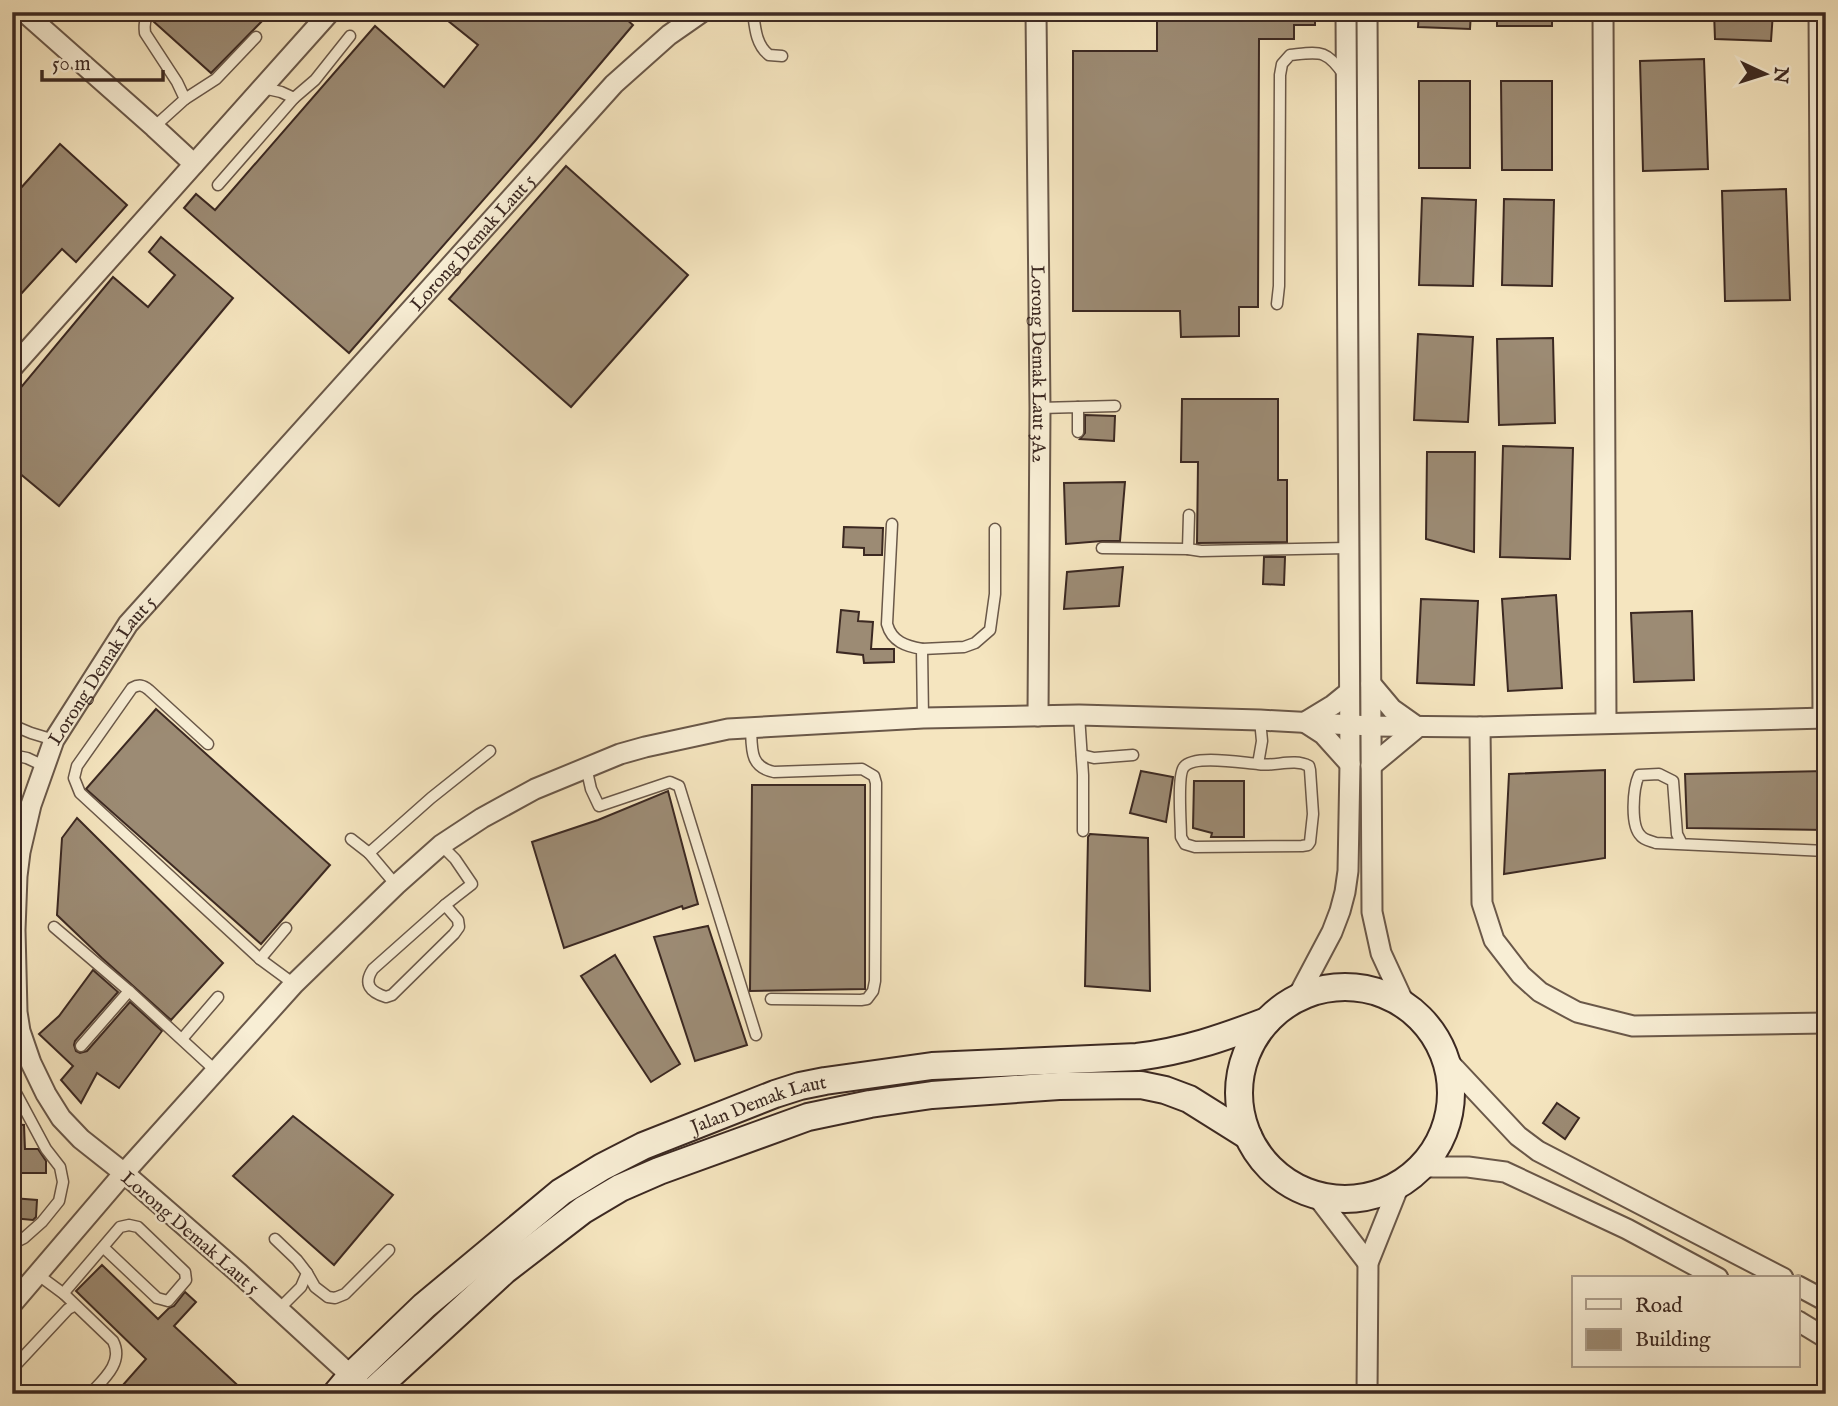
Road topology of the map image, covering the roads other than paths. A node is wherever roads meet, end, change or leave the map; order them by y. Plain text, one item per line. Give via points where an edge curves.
1 (23, 12) edge
2 (151, 12) edge
3 (330, 12) edge
4 (702, 12) edge
5 (754, 12) edge
6 (1036, 12) edge
7 (1346, 12) edge
8 (1367, 12) edge
9 (1603, 12) edge
10 (1819, 12) edge
11 (350, 36) dead end
12 (256, 37) dead end
13 (1822, 40) edge
14 (782, 56) dead end
15 (1346, 78) junction
16 (262, 88) junction
17 (295, 98) junction
18 (185, 99) junction
19 (154, 127) junction
20 (194, 164) junction
21 (218, 185) dead end
22 (1277, 304) dead end
23 (12, 368) edge
24 (1115, 406) dead end
25 (1077, 407) junction
26 (1040, 408) junction
27 (1078, 432) dead end
28 (1188, 515) dead end
29 (891, 524) dead end
30 (995, 529) dead end
31 (1102, 548) dead end
32 (1348, 548) junction
33 (1188, 549) junction
34 (922, 649) junction
35 (1371, 684) junction
36 (1349, 692) junction
37 (1079, 715) junction
38 (1038, 716) junction
39 (923, 718) junction
40 (1825, 718) edge
41 (1260, 720) junction
42 (1305, 722) junction
43 (1606, 723) junction
44 (12, 725) edge
45 (1349, 725) junction
46 (1371, 726) junction
47 (751, 727) junction
48 (1418, 727) junction
49 (1480, 727) junction
50 (54, 740) junction
51 (208, 744) dead end
52 (490, 751) dead end
53 (12, 755) edge
54 (1082, 755) junction
55 (1133, 755) dead end
56 (1350, 764) junction
57 (1258, 765) junction
58 (44, 766) junction
59 (1371, 766) junction
60 (585, 767) junction
61 (1083, 831) dead end
62 (351, 839) dead end
63 (1682, 844) junction
64 (441, 845) junction
65 (1826, 851) edge
66 (369, 853) junction
67 (396, 884) junction
68 (445, 905) junction
69 (54, 927) dead end
70 (286, 928) dead end
71 (14, 930) edge
72 (260, 958) junction
73 (294, 984) junction
74 (129, 991) junction
75 (218, 997) dead end
76 (1297, 998) junction
77 (771, 999) dead end
78 (1405, 1005) junction
79 (1267, 1021) junction
80 (1826, 1023) edge
81 (755, 1035) dead end
82 (182, 1039) junction
83 (81, 1046) dead end
84 (1444, 1057) junction
85 (216, 1071) junction
86 (16, 1093) dead end
87 (1248, 1136) junction
88 (1416, 1171) junction
89 (124, 1173) junction
90 (1316, 1195) junction
91 (275, 1239) dead end
92 (12, 1244) edge
93 (103, 1247) junction
94 (389, 1250) dead end
95 (1368, 1263) junction
96 (307, 1273) junction
97 (37, 1274) junction
98 (1714, 1276) edge
99 (1779, 1276) edge
100 (1800, 1287) edge
101 (64, 1294) junction
102 (1826, 1301) edge
103 (12, 1304) edge
104 (74, 1306) junction
105 (279, 1310) junction
106 (1800, 1322) edge
107 (1826, 1338) edge
108 (12, 1369) edge
109 (357, 1389) edge
110 (90, 1394) edge
111 (1367, 1394) edge

1 - 19 street
2 - 18 lane via 145,33
3 - 16 street
4 - 50 street, Lorong Demak Laut 5 via 614,84 128,624
5 - 14 lane via 760,46 769,55
6 - 26 street, Lorong Demak Laut 3A2
7 - 15 street
8 - 35 street
9 - 43 street
10 - 13 street
11 - 17 lane
12 - 18 lane via 216,79
13 - 40 street
15 - 22 lane via 1334,61 1320,53 1290,55 1282,64
15 - 32 street
16 - 17 lane
16 - 20 street
17 - 21 lane
18 - 19 lane
19 - 20 street
20 - 23 street
24 - 25 lane
25 - 26 lane
25 - 27 lane
26 - 38 street, Lorong Demak Laut 3A2
28 - 33 lane
29 - 34 lane via 887,624 894,639
30 - 34 lane via 990,630 964,647
31 - 33 lane
32 - 33 lane
32 - 36 street
34 - 39 lane
35 - 46 street
35 - 48 street via 1397,714
36 - 42 street
36 - 45 street
37 - 38 street
37 - 41 street
37 - 54 lane
38 - 39 street
39 - 47 street
40 - 43 street
41 - 42 street
41 - 57 lane
42 - 45 street
42 - 56 street via 1323,734
43 - 49 street
44 - 50 lane
45 - 46 street
45 - 56 street
46 - 48 street
46 - 59 street
47 - 60 street via 645,747
47 - 77 lane via 754,757 763,769 862,769 874,776 876,783 873,991 861,1000
48 - 49 street
48 - 59 street
49 - 80 street via 1482,903 1494,940 1540,992 1577,1012 1633,1026
50 - 58 street, Lorong Demak Laut 5
51 - 72 lane via 149,690 136,685 79,762 75,784
52 - 66 lane
53 - 58 lane
54 - 55 lane
54 - 61 lane
56 - 76 street via 1345,892 1332,932
57 - 57 lane via 1301,762 1308,766 1313,814 1308,845 1185,844 1180,780 1185,765 1194,761
58 - 71 street, Lorong Demak Laut 5 via 20,852
59 - 78 street via 1373,912 1381,953
60 - 64 street via 535,789
60 - 81 lane via 598,806 670,782 680,786
62 - 66 lane
63 - 63 lane via 1677,834 1673,780 1659,774 1639,775 1633,796 1640,836 1656,843
63 - 65 lane
64 - 67 street
64 - 68 lane via 472,884
66 - 67 lane
67 - 73 street
68 - 68 lane via 373,969 368,984 377,994 392,995 454,934 458,920
69 - 74 lane
70 - 72 lane
71 - 89 street, Lorong Demak Laut 5 via 17,1012 31,1063 69,1127
72 - 73 lane
73 - 85 street
74 - 82 lane
74 - 83 lane
75 - 82 lane
76 - 78 main road via 1332,987 1352,987
76 - 79 main road
78 - 84 main road via 1435,1037
79 - 87 main road via 1243,1064 1241,1113
79 - 109 main road, Jalan Demak Laut via 1211,1042 1137,1058 932,1066 800,1086 643,1146 561,1192 424,1306
82 - 85 lane
84 - 88 main road via 1450,1080 1445,1127 1435,1149
84 - 99 street via 1518,1136 1538,1151
85 - 89 street
86 - 92 lane via 60,1167 63,1182 51,1212
87 - 90 main road via 1269,1167
87 - 109 main road, Jalan Demak Laut via 1189,1099 1141,1085 932,1094 808,1117 659,1171 583,1210
88 - 90 main road via 1366,1197
88 - 95 street via 1398,1188
88 - 98 street via 1468,1167 1505,1172
89 - 97 street
89 - 105 street, Lorong Demak Laut 5
90 - 95 street
91 - 96 lane
93 - 93 lane via 120,1227 134,1225 185,1272 186,1280 163,1301
93 - 101 lane
94 - 96 lane via 345,1294 335,1298 315,1287
95 - 111 street
96 - 105 lane via 301,1287
97 - 101 lane
97 - 103 street
100 - 102 street
101 - 104 lane
104 - 108 lane
104 - 110 lane via 116,1348 116,1362
105 - 109 street, Lorong Demak Laut 5
106 - 107 street

